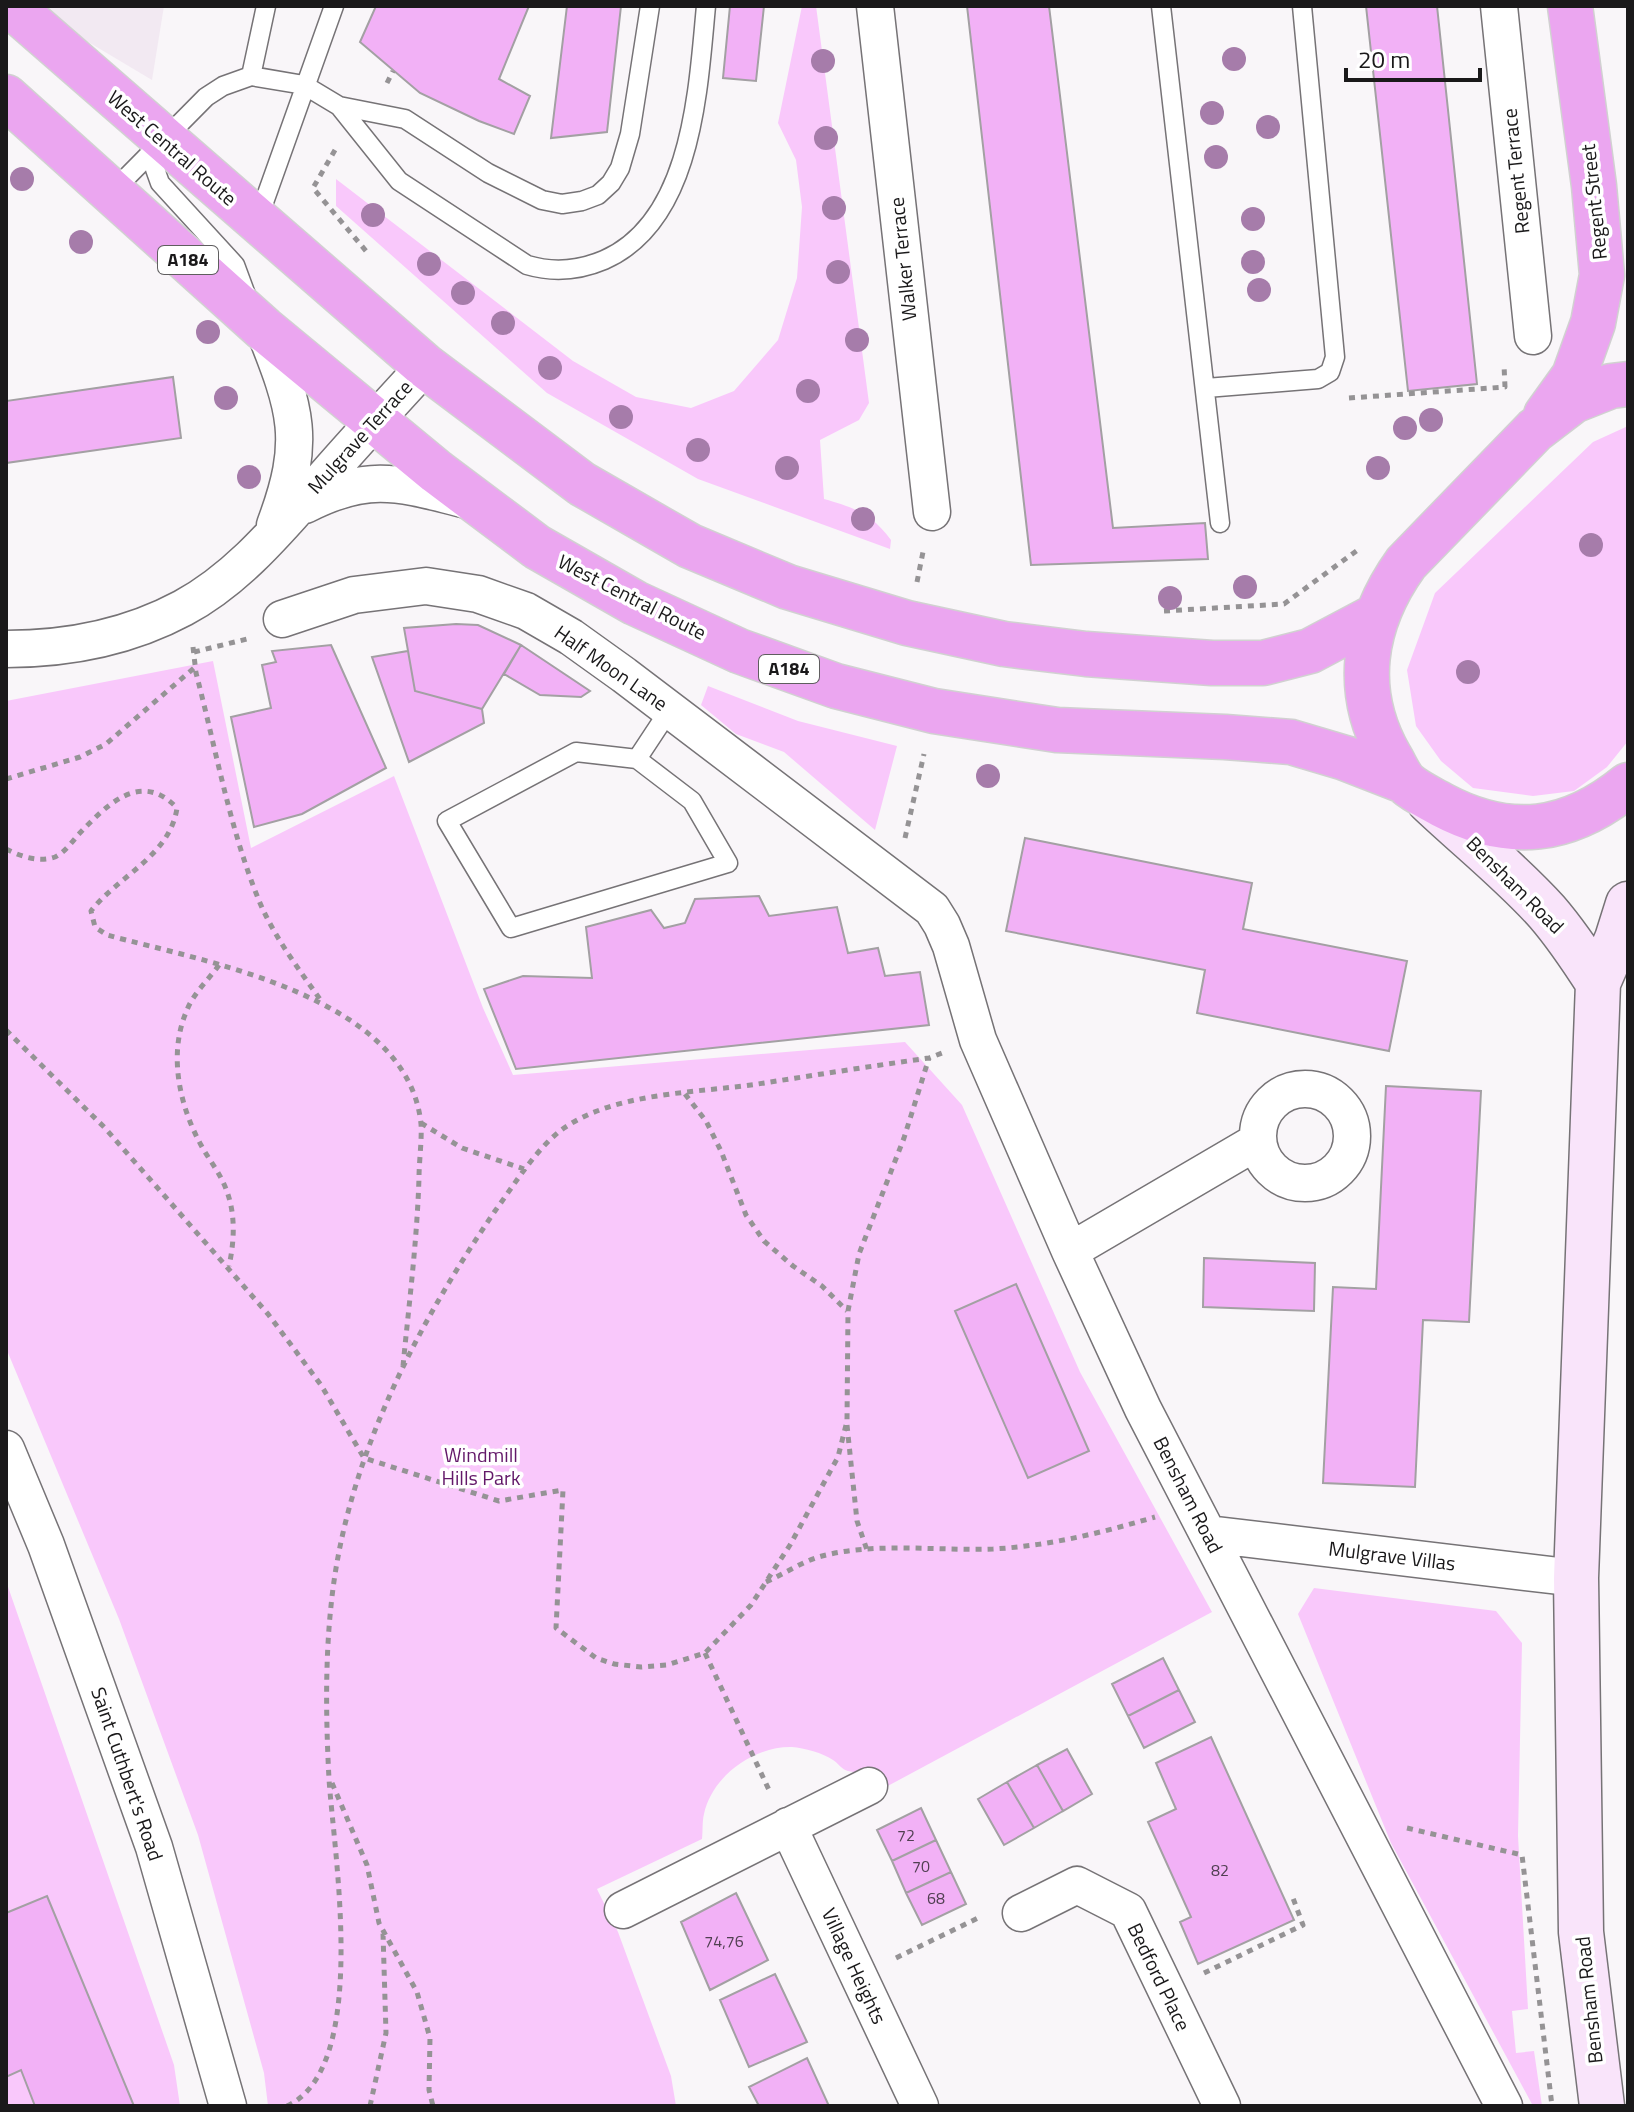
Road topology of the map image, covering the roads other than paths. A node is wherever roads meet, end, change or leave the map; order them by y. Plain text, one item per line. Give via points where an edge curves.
1 (11, 6) edge
2 (266, 6) edge
3 (334, 6) edge
4 (650, 6) edge
5 (706, 6) edge
6 (875, 6) edge
7 (1161, 6) edge
8 (1302, 6) edge
9 (1499, 6) edge
10 (1570, 6) edge
11 (251, 76) junction
12 (304, 85) junction
13 (6, 97) edge
14 (339, 106) junction
15 (163, 141) junction
16 (112, 192) junction
17 (258, 222) junction
18 (260, 324) junction
19 (1533, 336) road end
20 (425, 366) junction
21 (1628, 384) edge
22 (1206, 388) junction
23 (375, 420) junction
24 (1535, 430) junction
25 (476, 502) junction
26 (296, 509) junction
27 (932, 512) dead end
28 (1220, 523) dead end
29 (270, 538) junction
30 (1376, 616) junction
31 (282, 619) road end
32 (6, 649) edge
33 (670, 709) junction
34 (637, 759) junction
35 (1628, 785) edge
36 (1414, 788) junction
37 (895, 879) joint
38 (1628, 904) edge
39 (1598, 983) junction
40 (1258, 1141) dead end
41 (1070, 1251) junction
42 (6, 1449) edge
43 (1201, 1520) junction
44 (1576, 1578) junction
45 (869, 1786) dead end
46 (788, 1826) junction
47 (623, 1910) dead end
48 (1021, 1913) road end
49 (228, 2106) edge
50 (920, 2106) edge
51 (1222, 2106) edge
52 (1504, 2106) edge
53 (1602, 2106) edge

1 - 15 highway, West Central Route
2 - 11 lane
3 - 12 lane
4 - 14 lane via 630,134 620,168 598,195 562,204 542,200 488,173 405,119
5 - 14 lane via 694,110 678,170 647,228 625,249 579,269 547,271 527,265 399,181
6 - 27 street, Walker Terrace
7 - 22 lane
8 - 22 lane via 1335,357 1330,372 1318,379
9 - 19 street, Regent Terrace
10 - 24 highway, Regent Street via 1602,275 1593,323 1574,376
11 - 12 lane
11 - 15 lane via 206,97
12 - 14 lane
12 - 17 lane
13 - 16 highway, West Central Route / A184
15 - 16 lane
15 - 17 highway, West Central Route
15 - 18 lane via 155,169 160,183 235,265
16 - 18 highway, West Central Route / A184
17 - 20 highway, West Central Route
18 - 23 highway, West Central Route / A184
18 - 29 street, Mulgrave Terrace via 295,418 288,487
20 - 23 street, Mulgrave Terrace
20 - 30 highway, West Central Route via 582,484 690,546 788,587 907,623 1004,644 1086,654 1263,663 1310,651
21 - 24 highway via 1573,401
22 - 28 lane
23 - 25 highway, West Central Route / A184
23 - 26 street, Mulgrave Terrace
24 - 30 highway via 1406,563
25 - 26 street, Mulgrave Terrace via 381,482 342,488
25 - 36 highway, West Central Route / A184 via 537,547 635,603 739,651 836,686 934,711 1057,730 1291,742
26 - 29 street, Mulgrave Terrace
29 - 32 street, Mulgrave Terrace via 209,591 153,622 68,645
30 - 36 highway via 1366,665 1369,705 1383,745
31 - 33 street, Half Moon Lane via 354,595 426,586 478,594 526,611 571,637
33 - 34 lane
33 - 37 street, Half Moon Lane
34 - 34 lane via 576,752 447,821 511,928 728,863 692,801
35 - 36 highway, West Central Route via 1585,815 1554,825 1516,828 1456,812
36 - 39 main road, Bensham Road via 1519,882 1569,938
37 - 41 street, Bensham Road via 932,909 942,925 978,1040
38 - 39 main road, Bensham Road
39 - 44 main road, Bensham Road
40 - 41 street
41 - 43 street, Bensham Road
42 - 49 street, Saint Cuthbert's Road via 46,1545 154,1847
43 - 44 street, Mulgrave Villas
43 - 52 street, Bensham Road
44 - 53 main road, Bensham Road via 1581,1932
45 - 46 street
46 - 47 street
46 - 50 street, Village Heights
48 - 51 street, Bedford Place via 1077,1885 1128,1911

